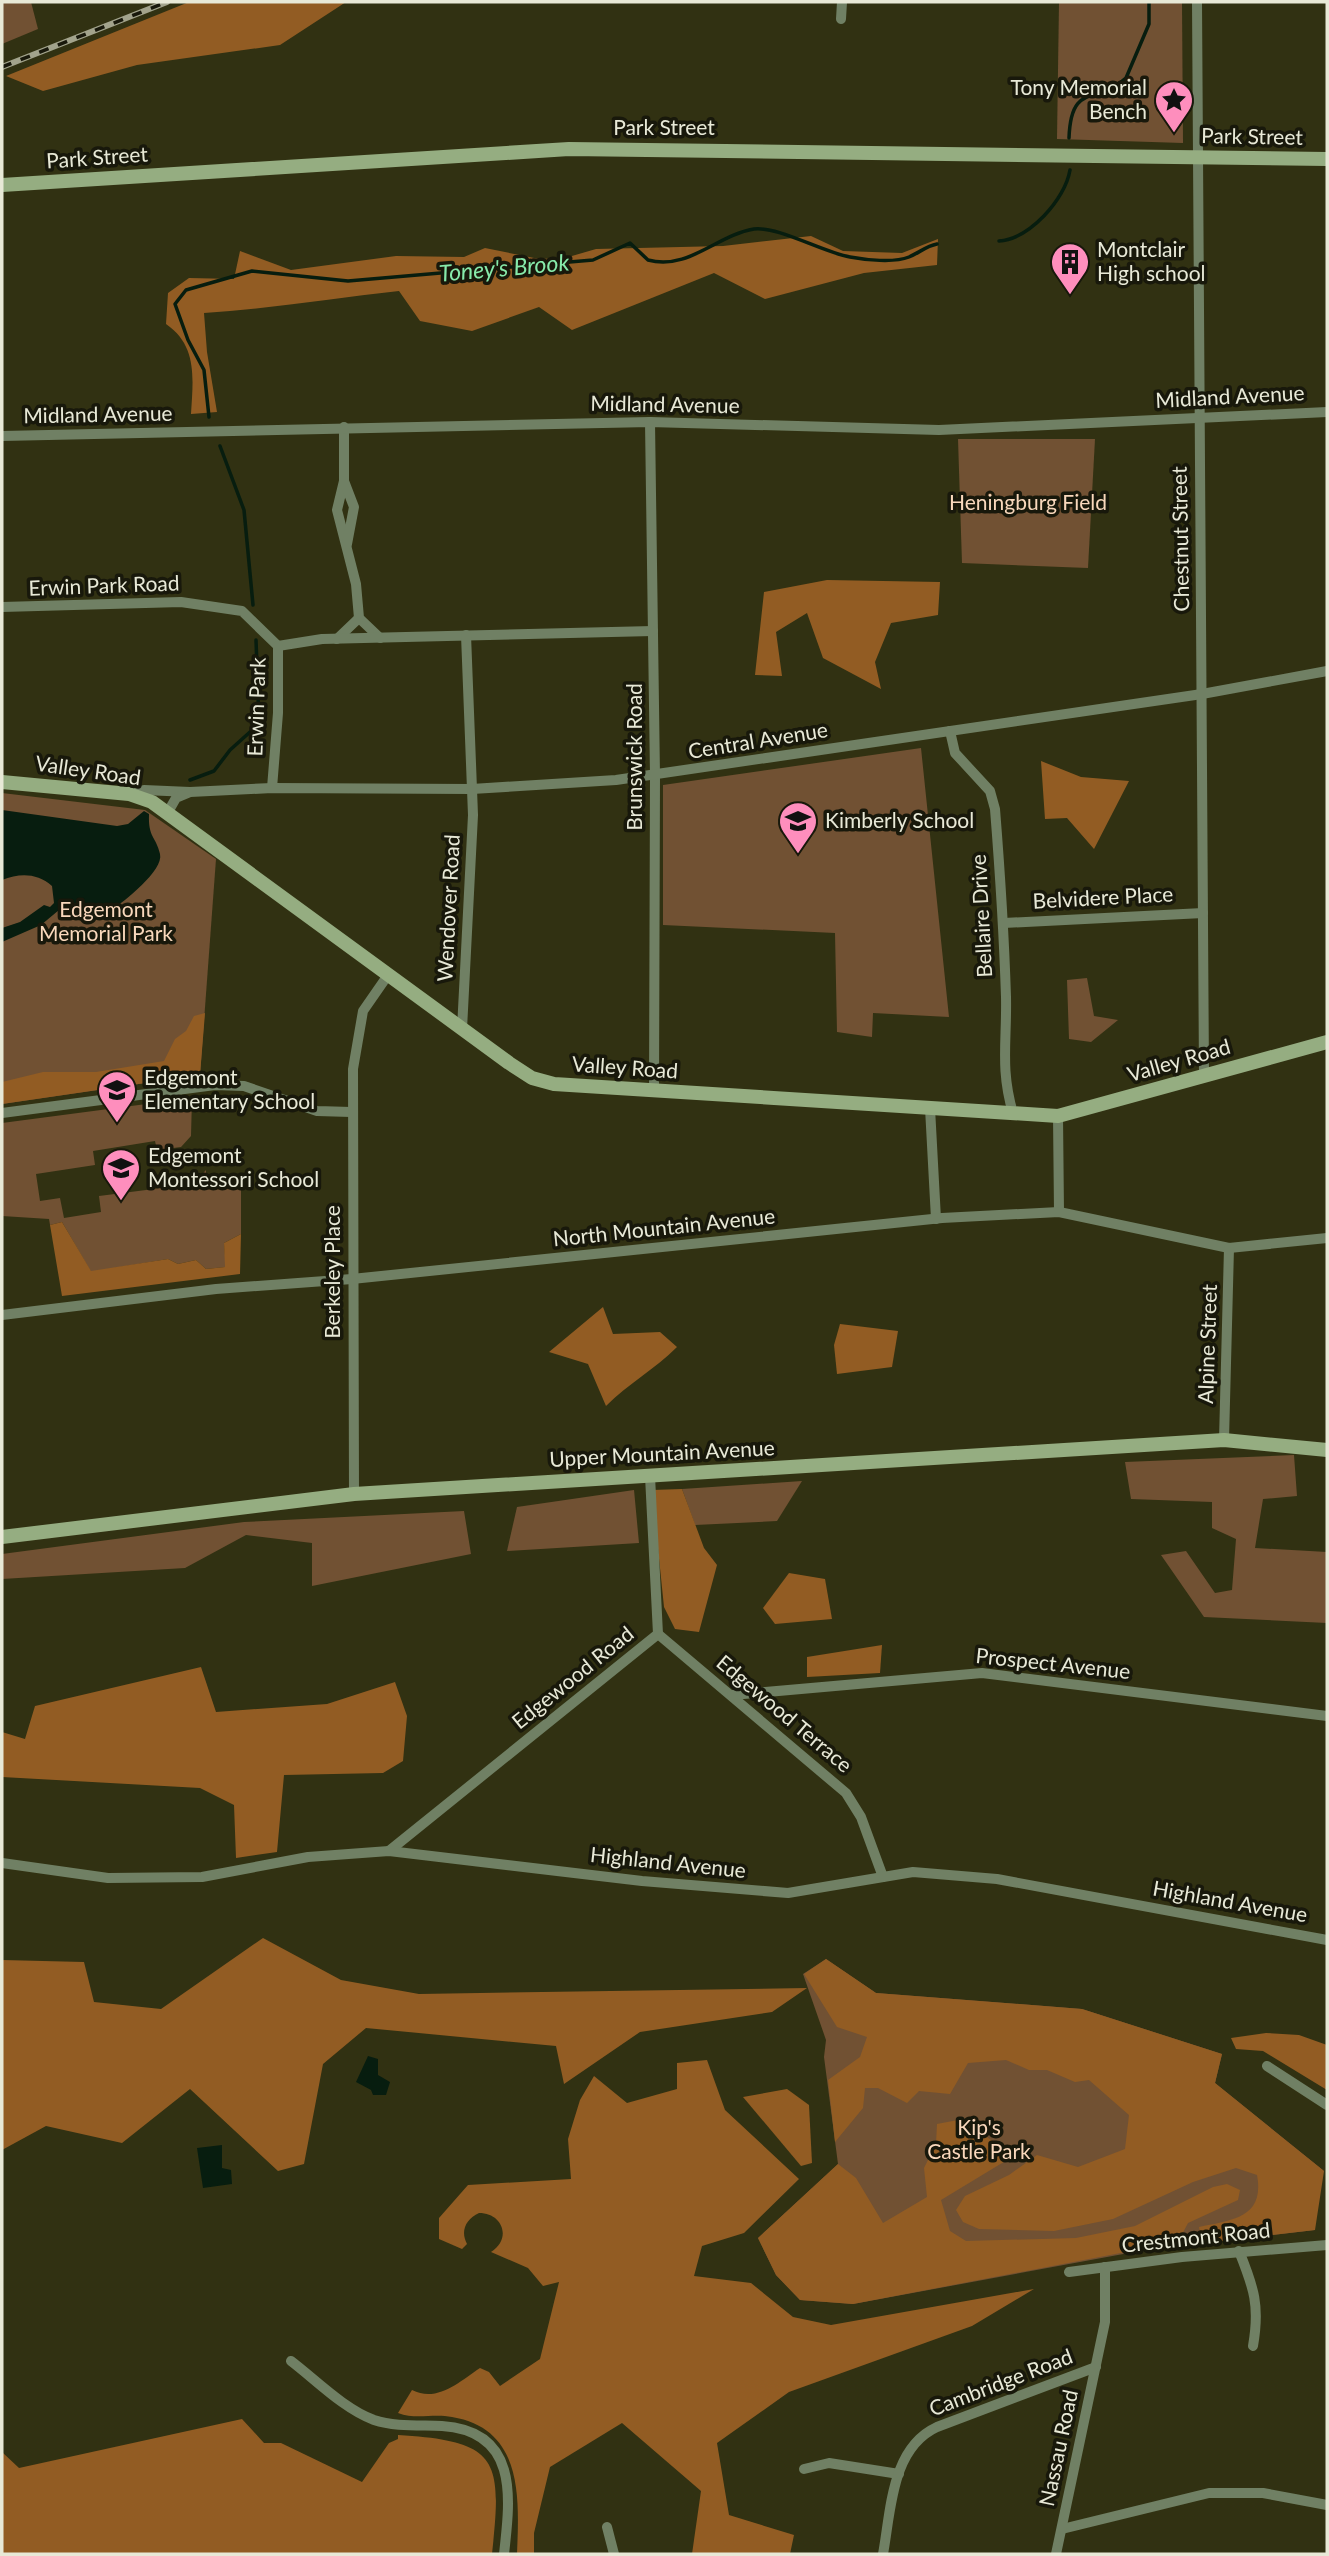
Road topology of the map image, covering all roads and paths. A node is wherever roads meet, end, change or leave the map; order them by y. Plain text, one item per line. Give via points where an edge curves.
1 (842, 2) edge
2 (1198, 2) edge
3 (841, 19) dead end
4 (1198, 157) junction
5 (1327, 159) edge
6 (2, 186) edge
7 (1327, 412) edge
8 (1199, 418) junction
9 (650, 422) junction
10 (344, 427) junction
11 (2, 436) edge
12 (344, 481) junction
13 (347, 544) junction
14 (2, 607) edge
15 (359, 618) junction
16 (653, 631) junction
17 (466, 635) junction
18 (380, 638) junction
19 (337, 639) junction
20 (278, 646) junction
21 (1327, 671) edge
22 (1202, 694) junction
23 (950, 731) junction
24 (655, 776) junction
25 (2, 782) edge
26 (272, 788) junction
27 (472, 789) junction
28 (190, 792) junction
29 (129, 794) junction
30 (168, 812) junction
31 (1203, 913) junction
32 (1004, 923) junction
33 (388, 975) junction
34 (462, 1029) junction
35 (1327, 1042) edge
36 (1204, 1076) junction
37 (654, 1091) junction
38 (930, 1108) junction
39 (351, 1112) junction
40 (2, 1113) edge
41 (1013, 1113) junction
42 (1058, 1116) junction
43 (1059, 1212) junction
44 (936, 1219) junction
45 (1327, 1238) edge
46 (1229, 1248) junction
47 (352, 1279) junction
48 (2, 1315) edge
49 (1224, 1440) junction
50 (1327, 1450) edge
51 (650, 1476) junction
52 (354, 1494) junction
53 (2, 1537) edge
54 (658, 1634) junction
55 (732, 1695) junction
56 (1327, 1716) edge
57 (389, 1851) junction
58 (2, 1863) edge
59 (883, 1877) junction
60 (1327, 1940) edge
61 (1267, 2066) dead end
62 (1327, 2105) edge
63 (1327, 2245) edge
64 (1240, 2251) junction
65 (1105, 2267) junction
66 (1069, 2272) dead end
67 (1253, 2346) dead end
68 (291, 2361) dead end
69 (1096, 2367) junction
70 (803, 2469) dead end
71 (899, 2474) junction
72 (1327, 2505) edge
73 (607, 2527) dead end
74 (1062, 2529) junction
75 (504, 2554) edge
76 (614, 2554) edge
77 (883, 2554) edge
78 (1056, 2554) edge

1 - 3 street
2 - 4 street, Chestnut Street
4 - 5 street, Park Street
4 - 6 street, Park Street via 569,149
4 - 8 street, Chestnut Street
7 - 8 street, Midland Avenue
8 - 9 street, Midland Avenue via 939,430
8 - 22 street, Chestnut Street
9 - 10 street, Midland Avenue
9 - 16 street, Brunswick Road
10 - 11 street, Midland Avenue
10 - 12 street
12 - 13 street via 337,510
12 - 13 street via 354,507
13 - 15 street via 359,596
14 - 20 street, Erwin Park Road via 181,602 242,611
15 - 18 street
15 - 19 street
16 - 17 street, Erwin Park
16 - 24 street, Brunswick Road
17 - 18 street, Erwin Park
17 - 27 street
18 - 19 street, Erwin Park
19 - 20 street, Erwin Park
20 - 26 street, Erwin Park
21 - 22 street, Central Avenue
22 - 23 street, Central Avenue
22 - 31 street, Chestnut Street
23 - 24 street, Central Avenue
23 - 32 street, Bellaire Drive via 955,753 990,791
24 - 27 street, Central Avenue
24 - 37 street, Brunswick Road
25 - 29 street, Valley Road
26 - 27 street, Central Avenue
26 - 28 street, Central Avenue
27 - 34 street, Wendover Road
28 - 29 street, Central Avenue via 144,790
28 - 30 street via 176,798
29 - 30 street, Valley Road
30 - 33 street, Valley Road
31 - 32 street, Belvidere Place
31 - 36 street, Chestnut Street
32 - 41 street, Bellaire Drive via 1007,1028 1003,1066
33 - 34 street, Valley Road
33 - 39 street, Berkeley Place via 360,1021
34 - 37 street, Valley Road via 532,1078 582,1087
35 - 36 street, Valley Road
36 - 42 street, Valley Road
37 - 38 street, Valley Road
38 - 41 street, Valley Road
38 - 44 street
39 - 40 street via 317,1111 259,1090 228,1085
39 - 47 street, Berkeley Place
41 - 42 street, Valley Road
42 - 43 street
43 - 44 street, North Mountain Avenue
43 - 46 street, North Mountain Avenue
44 - 47 street, North Mountain Avenue
45 - 46 street, North Mountain Avenue
46 - 49 street, Alpine Street
47 - 48 street, North Mountain Avenue via 216,1289
47 - 52 street, Berkeley Place
49 - 50 street, Upper Mountain Avenue
49 - 51 street, Upper Mountain Avenue
51 - 52 street, Upper Mountain Avenue
51 - 54 street, Edgewood Road
52 - 53 street, Upper Mountain Avenue
54 - 55 street, Edgewood Terrace
54 - 57 street, Edgewood Road
55 - 56 street, Prospect Avenue via 982,1673
55 - 59 street, Edgewood Terrace via 846,1793 861,1817
57 - 58 street, Highland Avenue via 308,1857 202,1877 108,1878
57 - 59 street, Highland Avenue via 788,1893
59 - 60 street, Highland Avenue via 913,1872 997,1879
61 - 62 street
63 - 64 street, Crestmont Road
64 - 65 street, Crestmont Road
64 - 67 street via 1255,2290 1258,2318
65 - 66 street, Crestmont Road
65 - 69 street, Nassau Road via 1105,2322
68 - 75 street via 367,2417 394,2424 454,2428 486,2444 503,2465 509,2483
69 - 71 street, Cambridge Road via 930,2431 907,2452
69 - 74 street, Nassau Road
70 - 71 street via 829,2463
71 - 77 street, Cambridge Road
72 - 74 street via 1263,2493 1216,2493
73 - 76 street
74 - 78 street, Nassau Road

